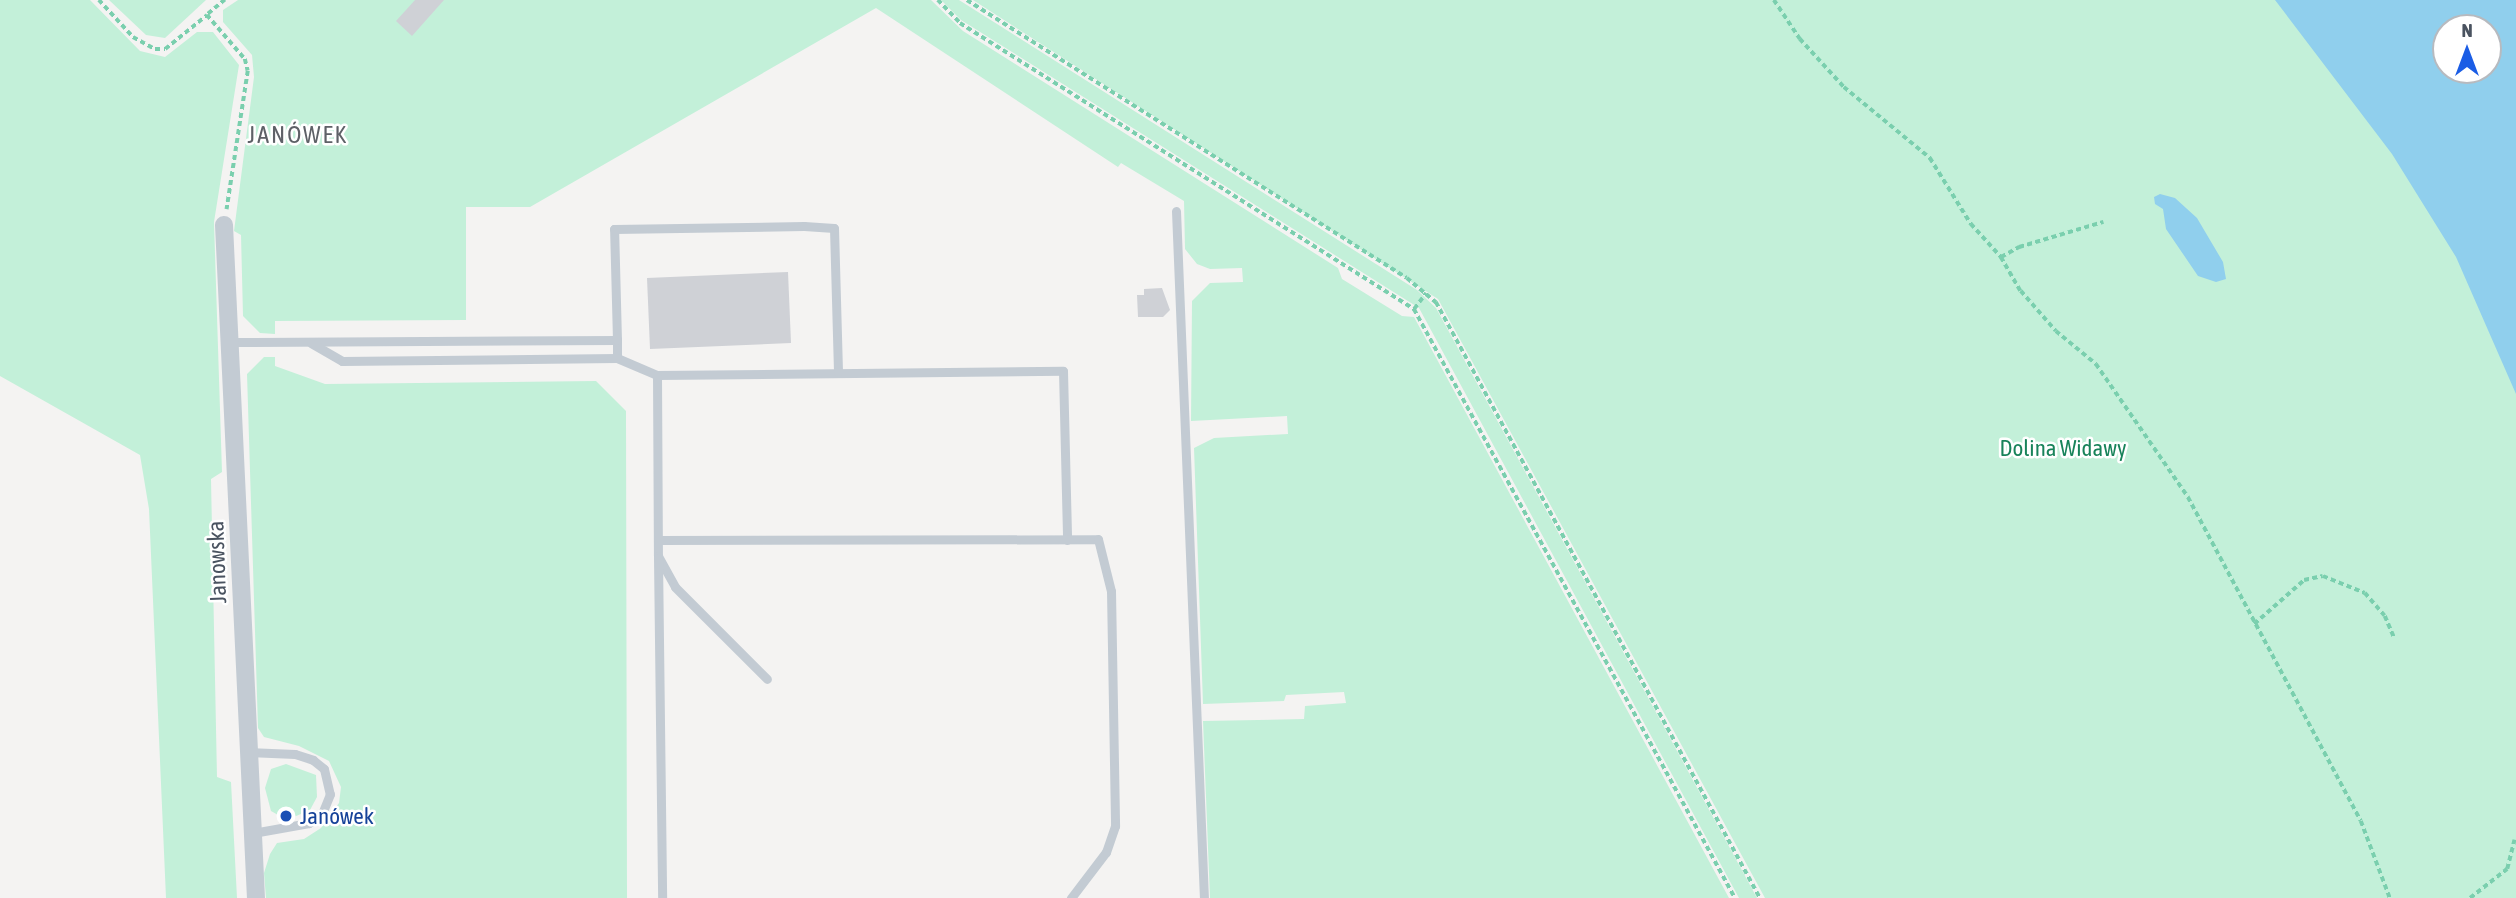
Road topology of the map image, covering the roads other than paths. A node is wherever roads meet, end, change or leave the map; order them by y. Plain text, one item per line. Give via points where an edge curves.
1 (1176, 211) dead end
2 (224, 225) road end
3 (617, 340) junction
4 (232, 342) junction
5 (310, 342) junction
6 (617, 358) junction
7 (838, 372) junction
8 (657, 375) junction
9 (658, 540) junction
10 (1068, 540) junction
11 (658, 556) junction
12 (767, 679) dead end
13 (250, 752) junction
14 (253, 833) junction
15 (256, 898) edge
16 (663, 898) edge
17 (1071, 898) edge
18 (1204, 898) edge

1 - 18 lane
2 - 4 street, Janowska
3 - 5 lane
3 - 6 lane
3 - 7 lane via 614,229 834,228
4 - 5 lane
4 - 13 street, Janowska
5 - 6 lane via 342,361
6 - 8 lane
7 - 8 lane
7 - 10 lane via 1063,371
8 - 9 lane
9 - 10 lane
9 - 11 lane
10 - 17 lane via 1098,539 1111,592 1115,826 1106,852
11 - 12 lane via 675,587
11 - 16 lane
13 - 14 street, Janowska
13 - 14 lane via 295,754 313,760 324,769 330,794 322,814 309,823
14 - 15 street, Janowska

